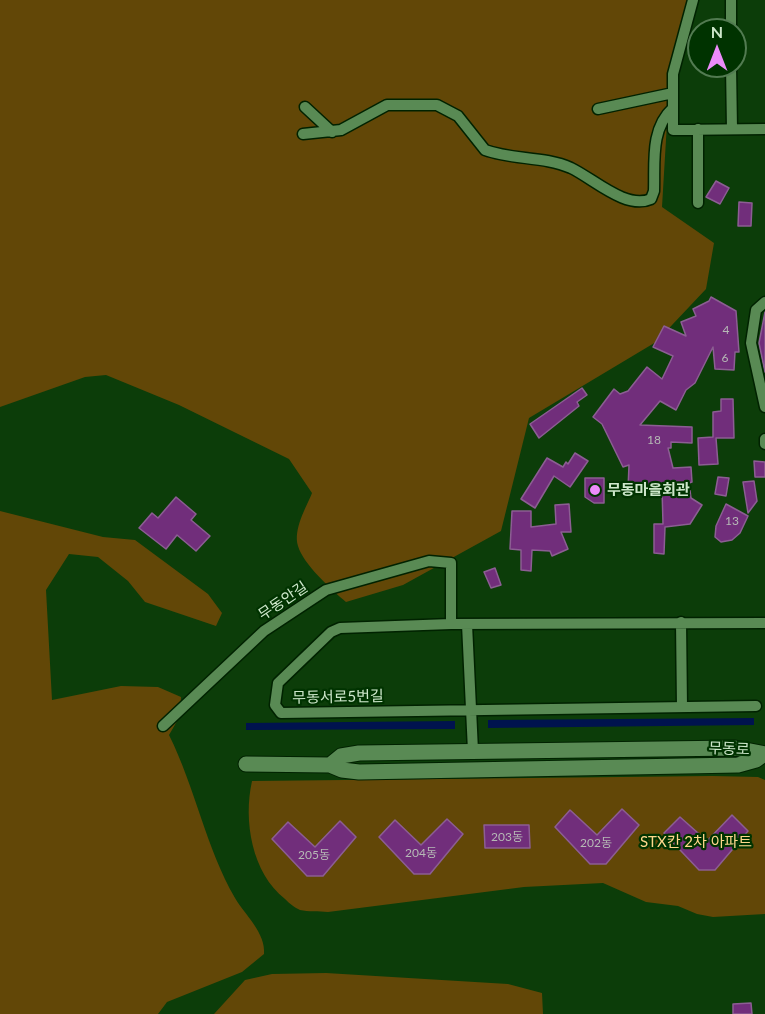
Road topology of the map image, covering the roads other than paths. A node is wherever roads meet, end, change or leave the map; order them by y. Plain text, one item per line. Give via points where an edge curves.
1 (693, 0) edge
2 (731, 0) edge
3 (731, 18) edge
4 (731, 78) edge
5 (673, 93) junction
6 (305, 107) dead end
7 (673, 108) junction
8 (598, 109) dead end
9 (698, 129) junction
10 (732, 129) junction
11 (765, 129) edge
12 (332, 132) junction
13 (303, 134) dead end
14 (698, 203) dead end
15 (765, 302) edge
16 (765, 407) edge
17 (765, 439) edge
18 (765, 444) edge
19 (681, 622) junction
20 (765, 623) edge
21 (451, 624) junction
22 (466, 624) junction
23 (756, 706) dead end
24 (682, 707) junction
25 (470, 710) junction
26 (163, 726) dead end
27 (765, 750) edge
28 (473, 752) junction
29 (246, 764) dead end
30 (330, 765) junction
31 (738, 765) junction
32 (765, 771) edge

1 - 5 street via 673,74
2 - 3 street
4 - 10 street
5 - 7 street
5 - 8 street
6 - 12 street
7 - 9 street via 673,130
7 - 12 street via 662,118 657,131 654,191 645,202 628,200 562,165 485,150 458,116 437,105 387,105 349,127
9 - 10 street
9 - 14 street
10 - 11 street
12 - 13 street
15 - 16 street via 756,310 751,343
17 - 18 street
19 - 20 street, 무동서로5번길
19 - 22 street, 무동서로5번길
19 - 24 street
21 - 22 street, 무동서로5번길
21 - 25 street, 무동서로5번길 via 340,628 331,632 278,683 275,705 281,713
21 - 26 street, 무동안길 via 450,563 429,561 326,590 264,631
22 - 25 street
23 - 24 street, 무동서로5번길
24 - 25 street, 무동서로5번길
25 - 28 street
27 - 28 main road, 무동로 via 761,744 735,748
27 - 31 main road, 무동로 via 756,760
28 - 30 main road, 무동로 via 359,753 341,756
29 - 30 main road, 무동로
30 - 31 main road, 무동로 via 359,772
31 - 32 main road

